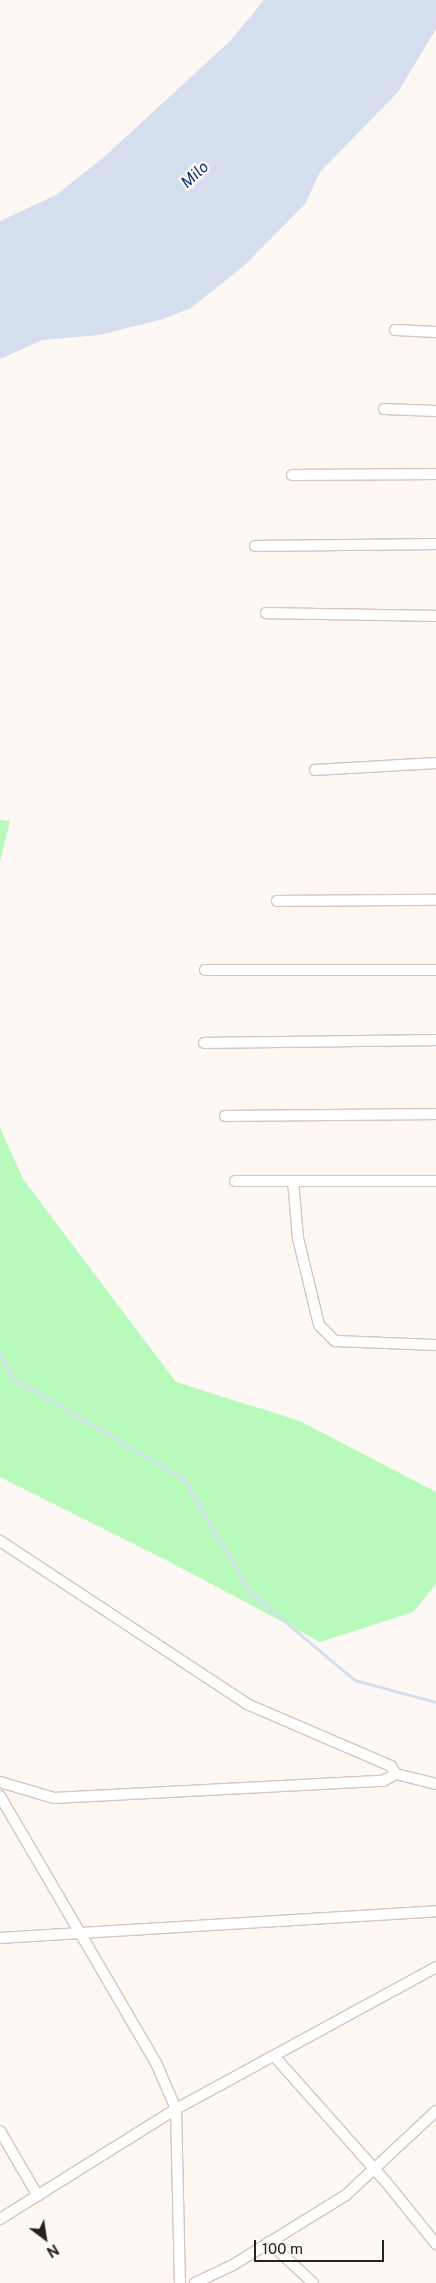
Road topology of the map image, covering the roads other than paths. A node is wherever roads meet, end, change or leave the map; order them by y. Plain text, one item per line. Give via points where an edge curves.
1 (395, 330) dead end
2 (436, 332) edge
3 (384, 409) dead end
4 (436, 411) edge
5 (436, 474) edge
6 (292, 475) dead end
7 (436, 544) edge
8 (255, 546) dead end
9 (266, 613) dead end
10 (436, 616) edge
11 (436, 762) edge
12 (315, 770) dead end
13 (436, 900) edge
14 (277, 901) dead end
15 (205, 970) dead end
16 (436, 970) edge
17 (436, 1040) edge
18 (204, 1043) dead end
19 (436, 1114) edge
20 (225, 1116) dead end
21 (235, 1181) dead end
22 (293, 1181) junction
23 (436, 1181) edge
24 (436, 1346) edge
25 (0, 1541) edge
26 (396, 1774) junction
27 (0, 1782) edge
28 (436, 1784) edge
29 (0, 1796) edge
30 (436, 1911) edge
31 (82, 1932) junction
32 (0, 1938) edge
33 (436, 1967) edge
34 (275, 2057) junction
35 (176, 2109) junction
36 (436, 2111) edge
37 (0, 2131) edge
38 (375, 2170) junction
39 (38, 2196) junction
40 (0, 2218) edge
41 (269, 2242) junction
42 (436, 2244) edge
43 (180, 2283) edge
44 (195, 2283) edge
45 (313, 2283) edge

1 - 2 street
3 - 4 street
5 - 6 street
7 - 8 street
9 - 10 street
11 - 12 street
13 - 14 street
15 - 16 street
17 - 18 street
19 - 20 street
21 - 22 street
22 - 23 street
22 - 24 street via 298,1238 319,1325 335,1342
25 - 26 street via 247,1704 391,1766
26 - 27 street via 383,1781 54,1798
26 - 28 street
29 - 31 street
30 - 31 street
31 - 32 street
31 - 35 street via 156,2063
33 - 34 street
34 - 35 street
34 - 38 street
35 - 39 street
35 - 43 street
36 - 38 street
37 - 39 street
38 - 41 street via 346,2196
38 - 42 street
39 - 40 street
41 - 44 street
41 - 45 street

